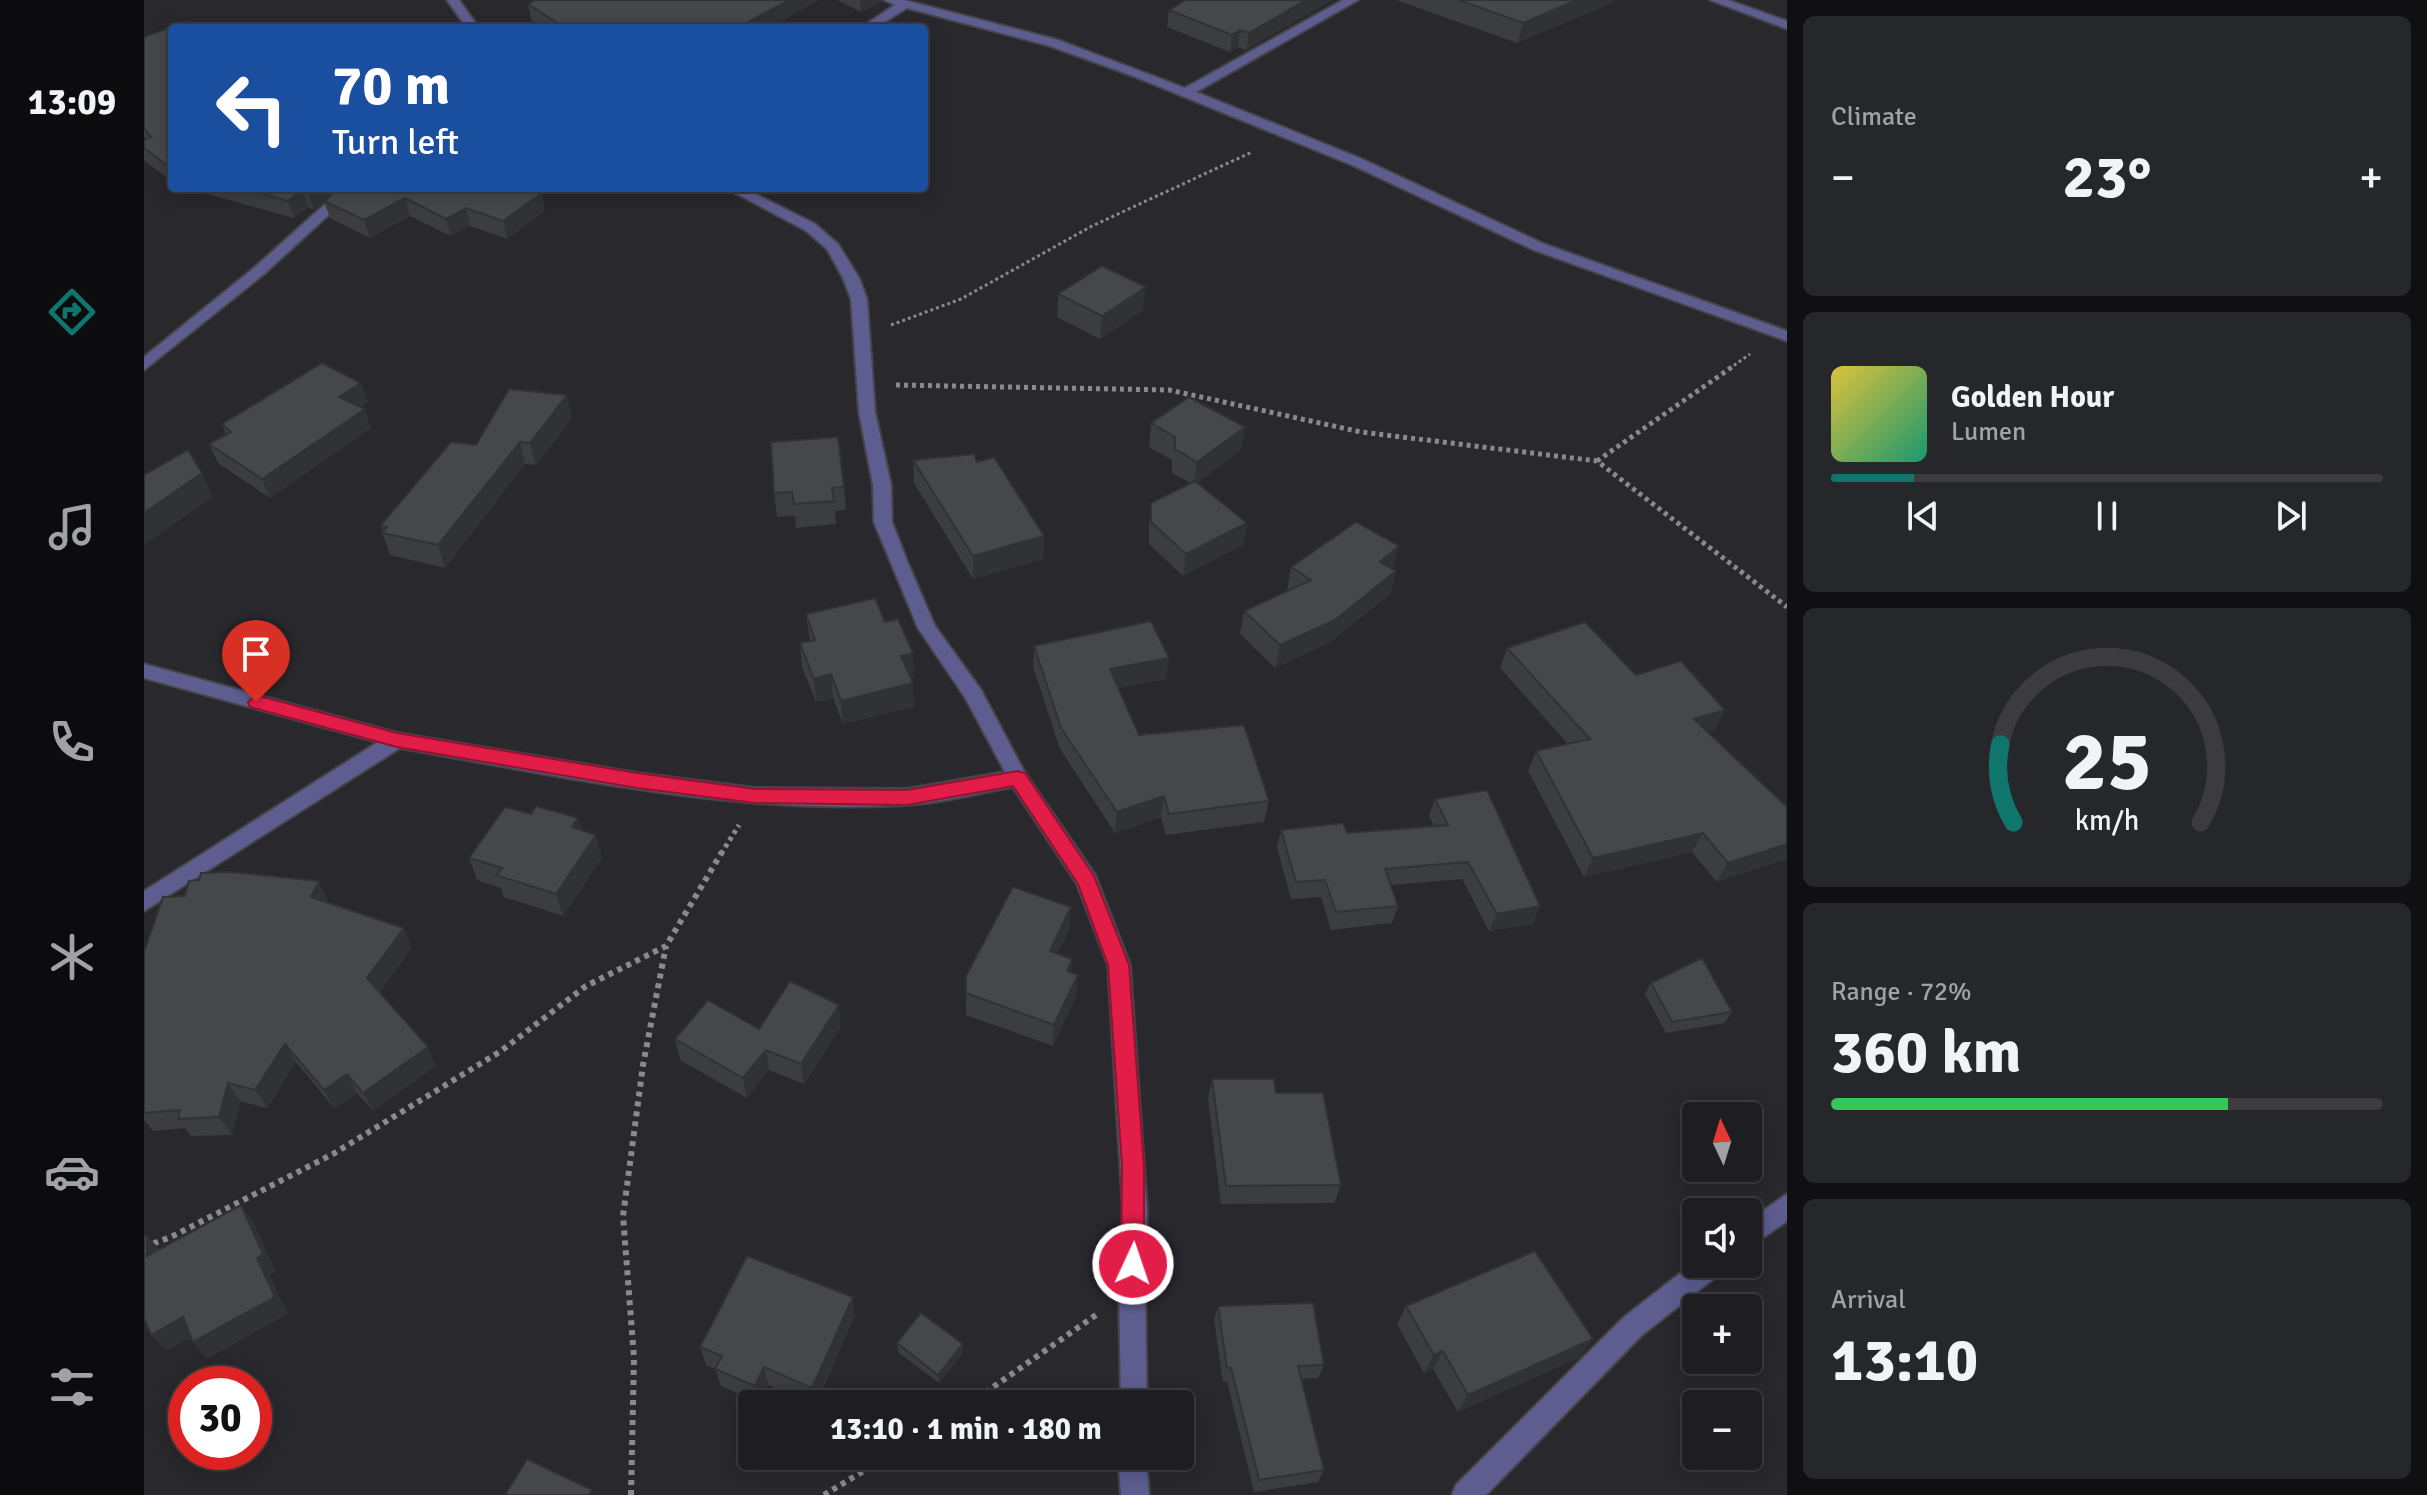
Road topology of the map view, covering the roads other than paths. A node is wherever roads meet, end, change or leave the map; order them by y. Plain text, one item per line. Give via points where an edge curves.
1 (453, 0) edge
2 (890, 0) edge
3 (1352, 0) edge
4 (1716, 0) edge
5 (905, 4) junction
6 (470, 24) edge
7 (872, 24) edge
8 (1787, 25) edge
9 (1187, 92) junction
10 (347, 192) edge
11 (741, 192) edge
12 (1783, 335) edge
13 (144, 365) edge
14 (144, 671) edge
15 (397, 740) junction
16 (1018, 778) junction
17 (144, 902) edge
18 (1787, 1206) edge
19 (1762, 1225) edge
20 (1694, 1278) edge
21 (1134, 1390) edge
22 (1133, 1470) edge
23 (1135, 1495) edge
24 (1466, 1495) edge

1 - 6 street
2 - 5 street
3 - 9 street
4 - 8 street
5 - 7 street
5 - 9 street via 1054,43
9 - 12 street via 1539,247
10 - 13 street
11 - 16 street via 810,227 833,247 859,299 867,412 882,485 883,522 927,628 974,695
14 - 15 street
15 - 16 street via 755,796 907,797
15 - 17 street
16 - 21 street via 1087,881 1119,965 1135,1211
18 - 19 street
20 - 24 street via 1633,1326
22 - 23 street

